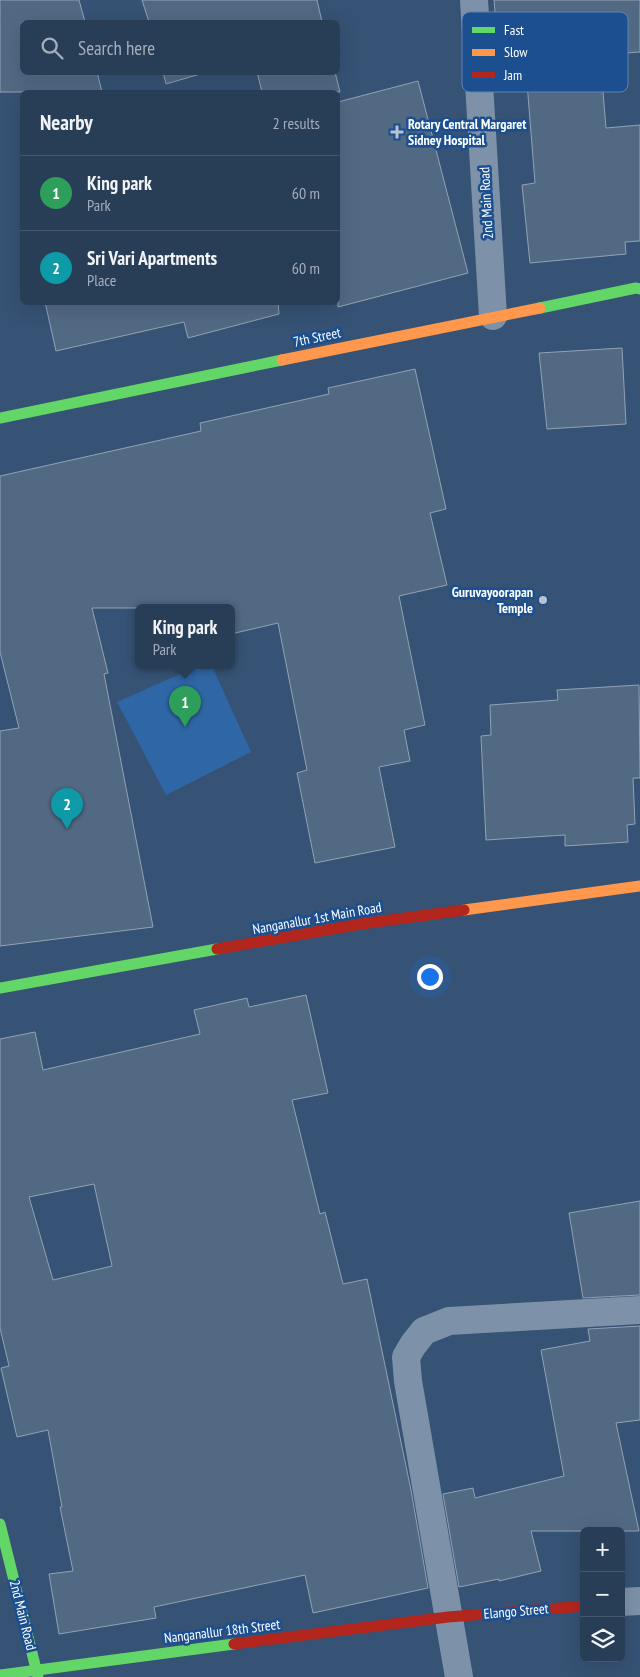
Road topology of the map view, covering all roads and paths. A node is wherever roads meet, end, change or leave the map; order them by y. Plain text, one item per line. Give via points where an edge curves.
1 (480, 92) edge
2 (640, 289) edge
3 (493, 316) junction
4 (0, 418) edge
5 (640, 886) edge
6 (0, 988) edge
7 (640, 1310) edge
8 (0, 1524) edge
9 (640, 1601) edge
10 (625, 1602) edge
11 (580, 1606) edge
12 (448, 1617) junction
13 (37, 1673) edge
14 (0, 1675) edge
15 (459, 1677) edge

1 - 3 street, 2nd Main Road
2 - 3 street, 7th Street
3 - 4 street, 7th Street
5 - 6 street, Nanganallur 1st Main Road via 361,924
7 - 12 street via 449,1321 424,1331 413,1344 406,1356 408,1381
8 - 13 street, 2nd Main Road
9 - 10 street
11 - 12 street, Elango Street
12 - 13 street, Nanganallur 18th Street
12 - 15 street
13 - 14 street, Nanganallur 18th Street

